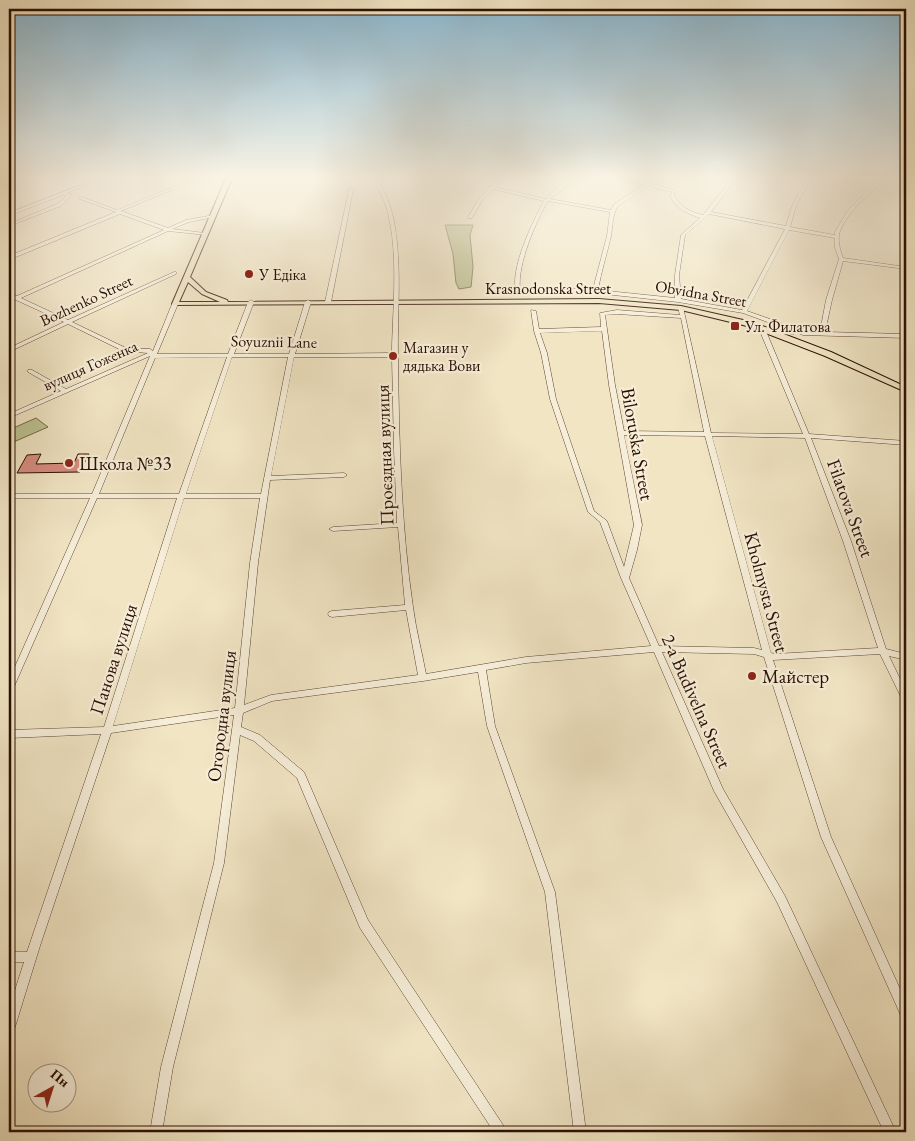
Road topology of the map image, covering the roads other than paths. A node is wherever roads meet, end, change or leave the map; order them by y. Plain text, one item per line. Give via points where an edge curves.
1 (78, 229) edge
2 (165, 229) edge
3 (172, 229) edge
4 (206, 229) edge
5 (344, 229) edge
6 (393, 229) edge
7 (532, 229) edge
8 (610, 229) edge
9 (689, 229) edge
10 (786, 229) edge
11 (788, 229) edge
12 (840, 229) edge
13 (204, 234) junction
14 (836, 237) junction
15 (9, 258) edge
16 (841, 259) junction
17 (906, 268) edge
18 (174, 273) dead end
19 (186, 277) junction
20 (595, 291) junction
21 (9, 294) edge
22 (16, 297) junction
23 (9, 301) edge
24 (251, 302) junction
25 (308, 302) junction
26 (328, 302) junction
27 (396, 302) junction
28 (232, 303) junction
29 (175, 304) junction
30 (680, 308) junction
31 (533, 311) dead end
32 (744, 312) junction
33 (67, 322) junction
34 (603, 329) junction
35 (762, 329) junction
36 (537, 331) junction
37 (803, 333) junction
38 (822, 333) junction
39 (906, 336) edge
40 (9, 350) edge
41 (154, 354) junction
42 (230, 354) junction
43 (395, 355) junction
44 (292, 356) junction
45 (30, 371) dead end
46 (906, 390) edge
47 (65, 391) junction
48 (9, 416) edge
49 (621, 433) junction
50 (708, 435) junction
51 (807, 436) junction
52 (906, 443) edge
53 (344, 475) dead end
54 (268, 478) junction
55 (182, 495) junction
56 (10, 496) edge
57 (95, 496) junction
58 (264, 496) junction
59 (401, 525) junction
60 (333, 529) dead end
61 (625, 578) junction
62 (410, 607) junction
63 (332, 614) dead end
64 (656, 649) junction
65 (883, 651) junction
66 (767, 654) junction
67 (906, 657) edge
68 (481, 667) junction
69 (423, 678) junction
70 (9, 689) edge
71 (906, 699) edge
72 (239, 711) junction
73 (107, 730) junction
74 (237, 730) junction
75 (9, 734) edge
76 (30, 957) junction
77 (9, 958) edge
78 (906, 1014) edge
79 (9, 1027) edge
80 (156, 1132) edge
81 (500, 1132) edge
82 (580, 1132) edge
83 (890, 1132) edge

1 - 15 street
2 - 22 street
3 - 13 street
4 - 13 main road
5 - 26 street
6 - 27 street, Проєздная вулиця
7 - 20 street, Obvidna Street via 519,268 518,290
8 - 20 street
9 - 30 street, Kholmysta Street via 683,235 677,275
10 - 32 street
11 - 14 street
12 - 14 street
13 - 19 main road
14 - 16 street
16 - 17 street
16 - 38 street
18 - 33 street, Bozhenko Street
19 - 28 main road via 204,293
19 - 29 main road
20 - 30 street, Obvidna Street
21 - 22 street, Soyuznii Lane
22 - 23 street
22 - 33 street, Soyuznii Lane
24 - 25 main road, Krasnodonska Street
24 - 28 main road, Krasnodonska Street
24 - 42 street, Панова вулиця
25 - 26 main road, Krasnodonska Street
25 - 44 street, Огородна вулиця
26 - 27 main road, Krasnodonska Street
27 - 30 main road, Krasnodonska Street via 599,301
27 - 43 street, Проєздная вулиця
28 - 29 main road, Krasnodonska Street
29 - 41 street
30 - 32 street, Obvidna Street
30 - 34 street, Biloruska Street via 602,314
30 - 35 main road, Krasnodonska Street via 726,317
30 - 50 street, Kholmysta Street
31 - 36 street, 2-a Budivelna Street
32 - 37 street, Obvidna Street
33 - 40 street, Bozhenko Street
33 - 41 street, Soyuznii Lane via 125,350
34 - 36 street
34 - 49 street, Biloruska Street
35 - 37 street
35 - 46 main road, Krasnodonska Street via 828,354
35 - 51 street, Filatova Street
36 - 61 street, 2-a Budivelna Street via 553,399 591,512 603,521
37 - 38 street, Obvidna Street
38 - 39 street, Obvidna Street
41 - 42 street, Soyuznii Lane
41 - 47 street, вулиця Гоженка
41 - 57 street
42 - 44 street, Soyuznii Lane
42 - 55 street, Панова вулиця
43 - 44 street, Soyuznii Lane
43 - 59 street, Проєздная вулиця
44 - 54 street, Огородна вулиця
45 - 47 street
47 - 48 street, вулиця Гоженка
49 - 50 street
49 - 61 street, Biloruska Street via 638,524
50 - 51 street
50 - 66 street, Kholmysta Street
51 - 52 street
51 - 65 street, Filatova Street via 847,541
53 - 54 street
54 - 58 street, Огородна вулиця
55 - 57 street
55 - 58 street
55 - 73 street, Панова вулиця
56 - 57 street
57 - 70 street
58 - 72 street, Огородна вулиця
59 - 60 street
59 - 62 street, Проєздная вулиця
61 - 64 street, 2-a Budivelna Street
62 - 63 street
62 - 69 street, Проєздная вулиця
64 - 66 street
64 - 68 street
64 - 83 street, 2-a Budivelna Street via 719,791 781,899
65 - 66 street via 774,657
65 - 67 street
65 - 71 street, Filatova Street
66 - 78 street, Kholmysta Street via 826,837
68 - 69 street
68 - 82 street via 491,726 550,892
69 - 72 street via 271,698
72 - 73 street
72 - 74 street, Огородна вулиця
73 - 75 street
73 - 76 street, Панова вулиця
74 - 80 street, Огородна вулиця via 219,863 166,1067
74 - 81 street via 257,738 301,774 364,924
76 - 77 street
76 - 79 street, Панова вулиця

